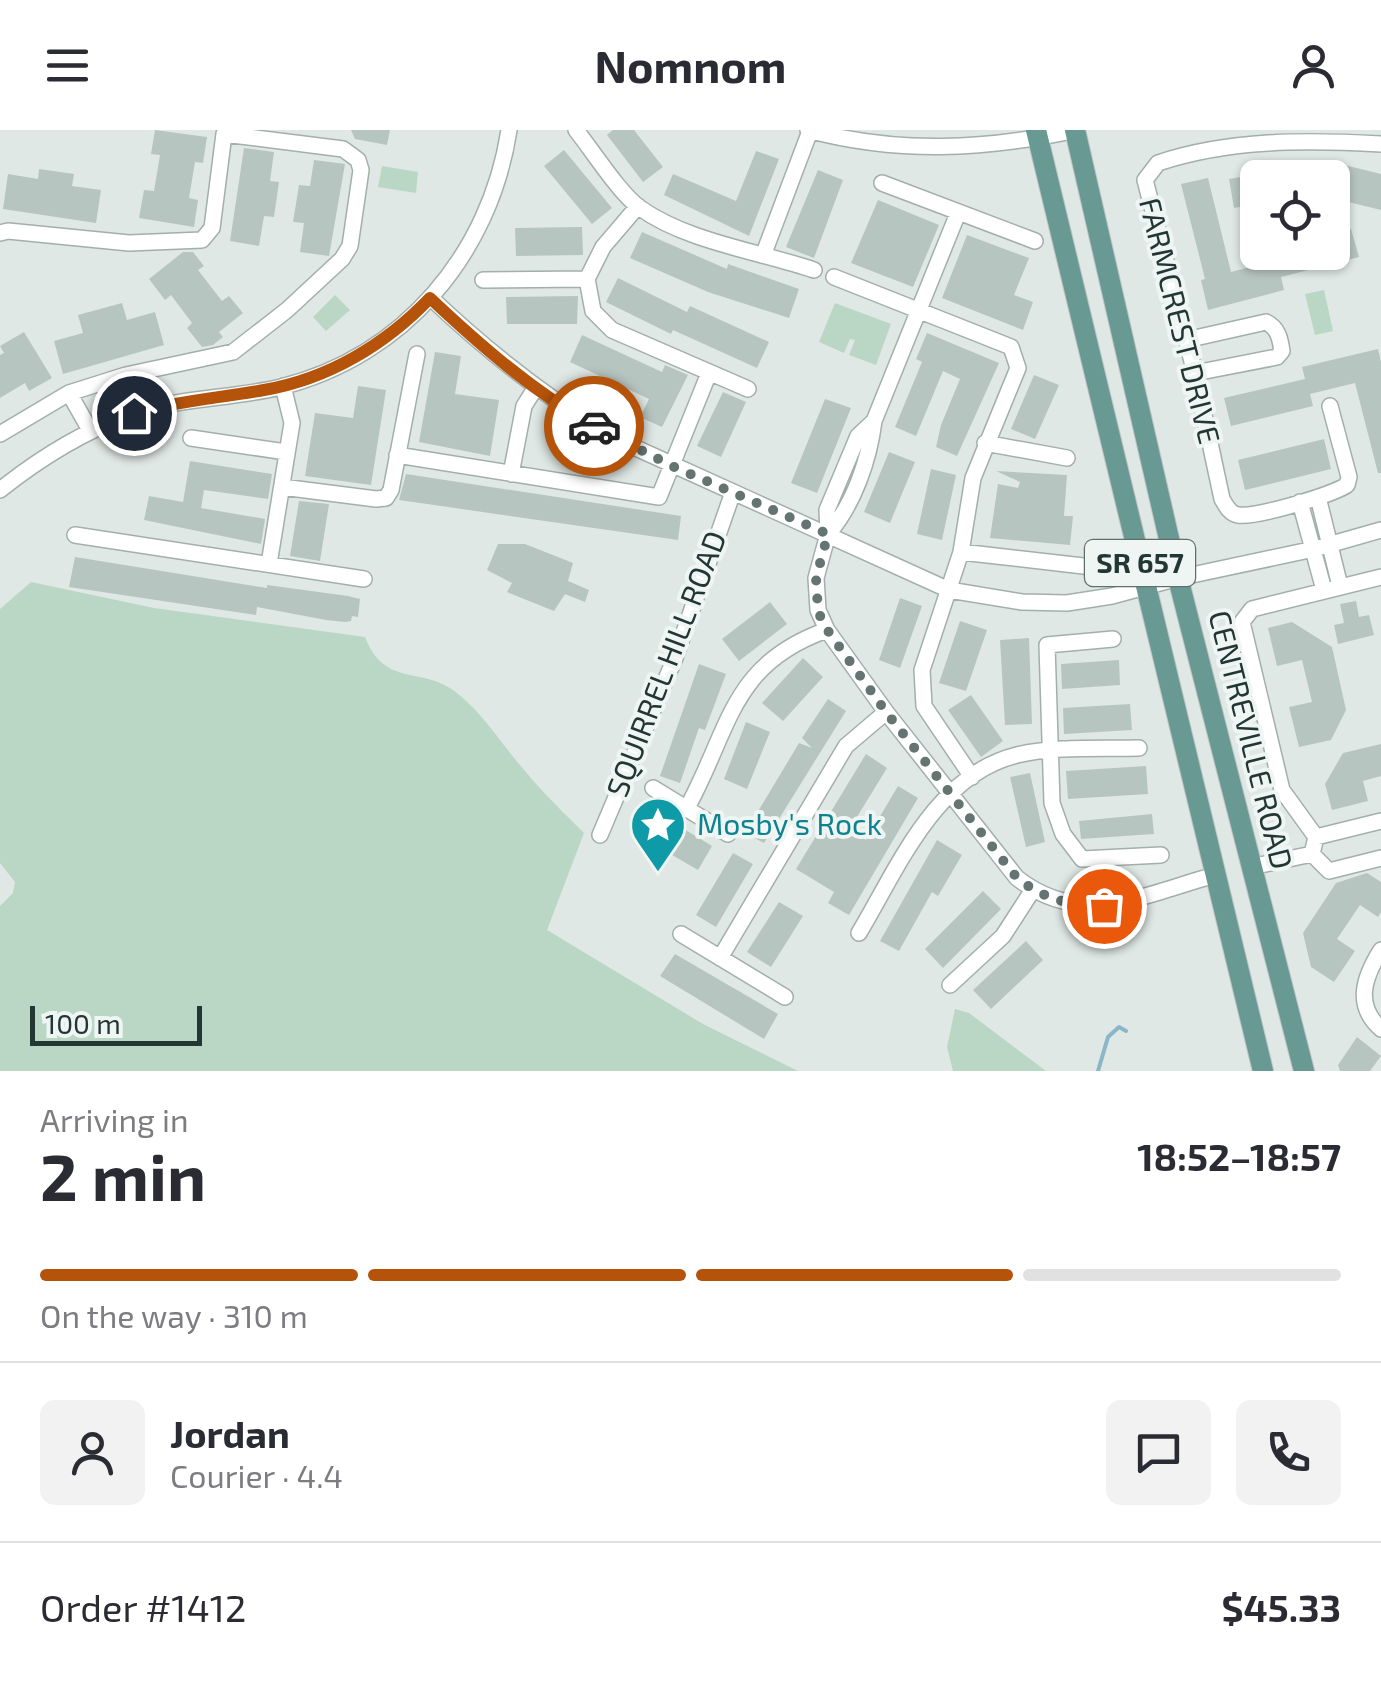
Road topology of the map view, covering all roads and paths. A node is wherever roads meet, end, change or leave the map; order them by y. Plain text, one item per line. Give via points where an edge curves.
1 (509, 130) edge
2 (576, 130) edge
3 (809, 130) edge
4 (1076, 130) edge
5 (1037, 134) edge
6 (308, 137) edge
7 (1381, 144) edge
8 (882, 184) dead end
9 (638, 206) junction
10 (958, 212) junction
11 (0, 233) edge
12 (1035, 241) dead end
13 (764, 252) junction
14 (814, 270) dead end
15 (834, 277) dead end
16 (587, 278) junction
17 (483, 280) dead end
18 (430, 298) junction
19 (918, 310) junction
20 (1186, 340) junction
21 (417, 354) dead end
22 (709, 373) junction
23 (1195, 373) junction
24 (283, 386) junction
25 (536, 388) junction
26 (748, 389) dead end
27 (70, 393) junction
28 (1330, 406) dead end
29 (90, 430) junction
30 (0, 434) edge
31 (191, 438) dead end
32 (985, 443) junction
33 (286, 452) junction
34 (397, 455) junction
35 (1067, 458) dead end
36 (672, 466) junction
37 (512, 474) junction
38 (282, 487) junction
39 (0, 490) edge
40 (734, 492) junction
41 (1318, 497) junction
42 (1300, 502) junction
43 (1381, 530) edge
44 (828, 534) junction
45 (75, 535) dead end
46 (1331, 544) junction
47 (1314, 549) junction
48 (962, 552) junction
49 (269, 564) junction
50 (1092, 567) dead end
51 (1381, 577) edge
52 (1178, 578) junction
53 (364, 580) dead end
54 (1146, 587) junction
55 (1332, 588) junction
56 (948, 590) junction
57 (827, 630) junction
58 (1113, 639) dead end
59 (886, 712) junction
60 (1139, 748) dead end
61 (1050, 750) junction
62 (972, 777) junction
63 (653, 788) dead end
64 (951, 794) junction
65 (687, 808) junction
66 (1381, 821) edge
67 (728, 834) dead end
68 (600, 835) dead end
69 (1316, 837) junction
70 (1312, 854) junction
71 (1160, 855) dead end
72 (1381, 858) edge
73 (1252, 867) junction
74 (1215, 875) junction
75 (1032, 890) junction
76 (681, 934) dead end
77 (860, 934) dead end
78 (1381, 950) edge
79 (720, 958) junction
80 (950, 985) dead end
81 (785, 997) dead end
82 (1381, 1029) edge
83 (1263, 1071) edge
84 (1304, 1071) edge

1 - 18 street via 488,210
2 - 9 street
3 - 5 street via 917,148 982,146
3 - 13 street
4 - 5 street
4 - 52 main road, CENTREVILLE ROAD / SR 657
5 - 54 main road, SR 657
6 - 11 street via 224,134 212,228 202,240 129,244
6 - 27 street via 343,149 362,170 342,260 232,352
7 - 20 street, FARMCREST DRIVE via 1225,148 1168,159 1151,170 1147,194
8 - 10 street
9 - 13 street via 723,245
9 - 16 street via 603,246
10 - 12 street
10 - 19 street
13 - 14 street
15 - 19 street
16 - 17 street
16 - 22 street via 593,311 612,330
18 - 24 street via 356,358
18 - 25 street
19 - 32 street via 1012,347 1018,368
19 - 44 street via 845,515
20 - 23 street, FARMCREST DRIVE
20 - 23 street via 1266,322 1280,337 1276,356
21 - 34 street
22 - 26 street
22 - 36 street
23 - 42 street, FARMCREST DRIVE via 1227,510 1254,514
24 - 29 street via 159,406
24 - 33 street via 292,424
25 - 36 street
25 - 37 street via 524,406
27 - 29 street
27 - 30 street
28 - 41 street via 1347,485
29 - 39 street
31 - 33 street
32 - 35 street
32 - 48 street
33 - 38 street
34 - 37 street
34 - 38 street via 386,498
36 - 37 street via 659,497
36 - 40 street
38 - 49 street
40 - 44 street
40 - 68 street, SQUIRREL HILL ROAD via 675,658
41 - 42 street, FARMCREST DRIVE
41 - 46 street
42 - 47 street
43 - 46 street
44 - 56 street
44 - 57 street via 816,578
45 - 49 street
46 - 47 street
46 - 55 street
47 - 52 street
47 - 55 street
48 - 50 street
48 - 56 street
49 - 53 street
51 - 55 street
52 - 54 street
52 - 73 main road, CENTREVILLE ROAD / SR 657
54 - 56 street via 1067,603
54 - 74 main road, SR 657
55 - 69 street via 1252,609 1242,622 1282,790
56 - 62 street via 922,670 924,706
57 - 59 street
57 - 65 street via 784,649 738,696
58 - 61 street via 1047,645
59 - 64 street
59 - 79 street via 846,746
60 - 61 street
61 - 62 street via 1014,756
61 - 71 street via 1052,803 1082,859
62 - 64 street
63 - 65 street
64 - 75 street
64 - 77 street via 930,814
65 - 67 street
66 - 69 street
69 - 70 street
70 - 72 street via 1329,871
70 - 73 street
73 - 84 main road, CENTREVILLE ROAD / SR 657
74 - 75 street via 1104,906
74 - 83 main road, SR 657
75 - 80 street via 1003,936
76 - 79 street
78 - 82 street via 1362,995
79 - 81 street

